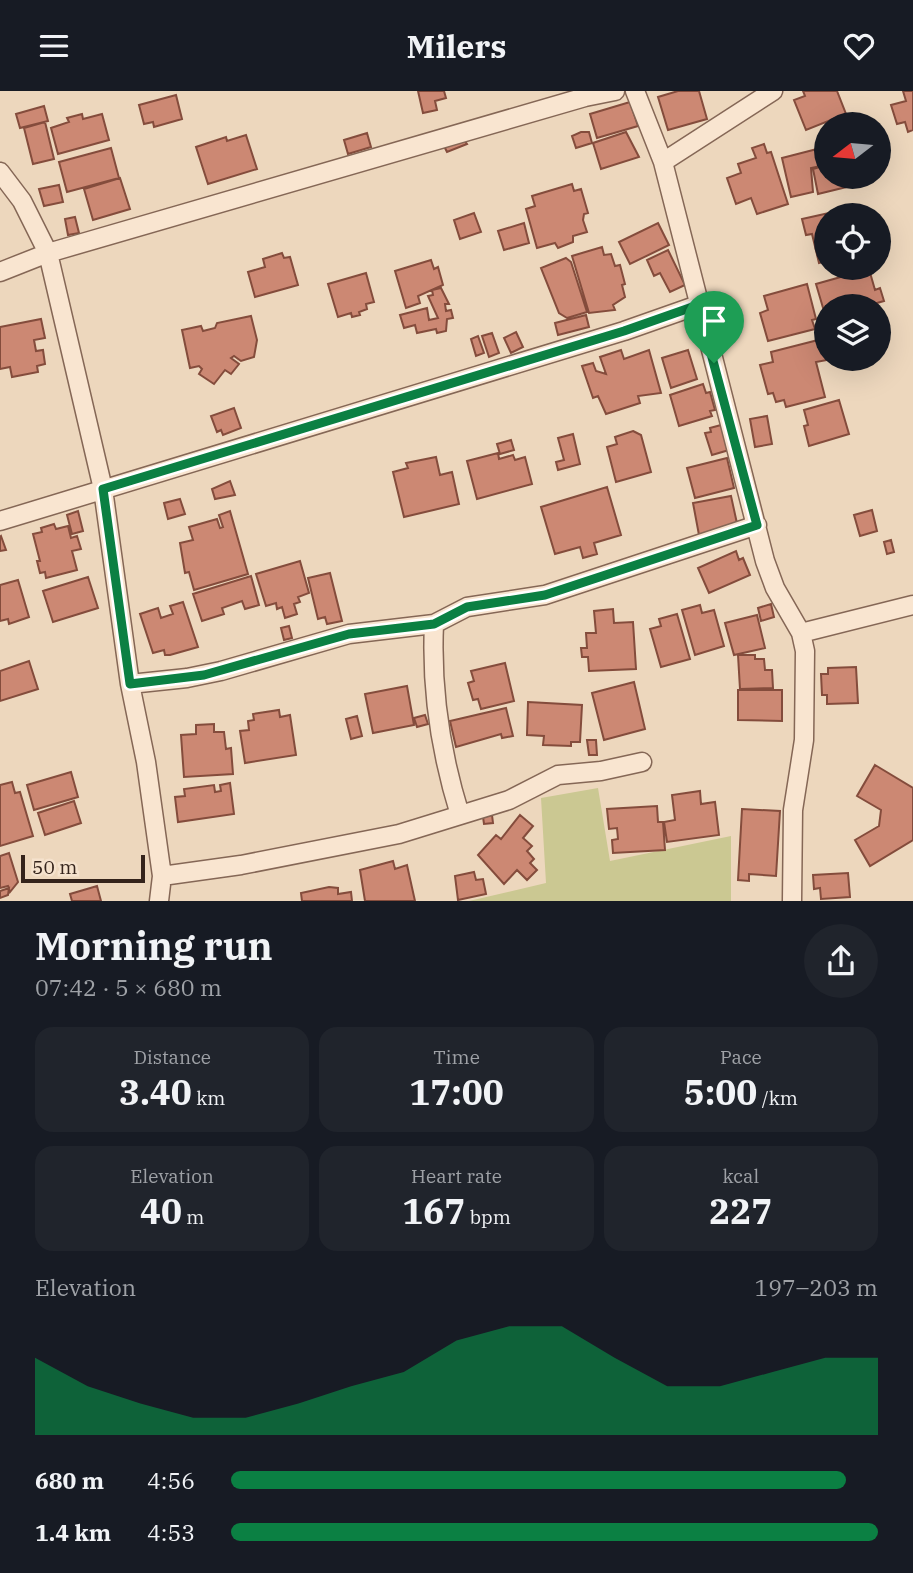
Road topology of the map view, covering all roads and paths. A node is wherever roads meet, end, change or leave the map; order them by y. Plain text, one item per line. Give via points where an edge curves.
1 (615, 91) edge
2 (635, 91) edge
3 (773, 91) edge
4 (663, 162) junction
5 (0, 172) edge
6 (48, 253) junction
7 (0, 272) edge
8 (698, 305) junction
9 (103, 489) junction
10 (0, 521) edge
11 (757, 525) junction
12 (913, 604) edge
13 (434, 624) junction
14 (801, 633) junction
15 (130, 684) junction
16 (642, 762) dead end
17 (460, 815) junction
18 (162, 876) junction
19 (159, 901) edge
20 (792, 901) edge

1 - 6 street
2 - 4 street
3 - 4 street
4 - 8 street
5 - 6 street via 22,201
6 - 7 street
6 - 9 street
8 - 9 street
8 - 11 street
9 - 10 street
9 - 15 street
11 - 13 street via 545,595 467,607
11 - 14 street via 775,588
12 - 14 street
13 - 15 street via 349,634 204,675
13 - 17 street via 441,730
14 - 20 street via 805,729 793,810
15 - 18 street
16 - 17 street via 558,775 509,800
17 - 18 street via 399,834
18 - 19 street

